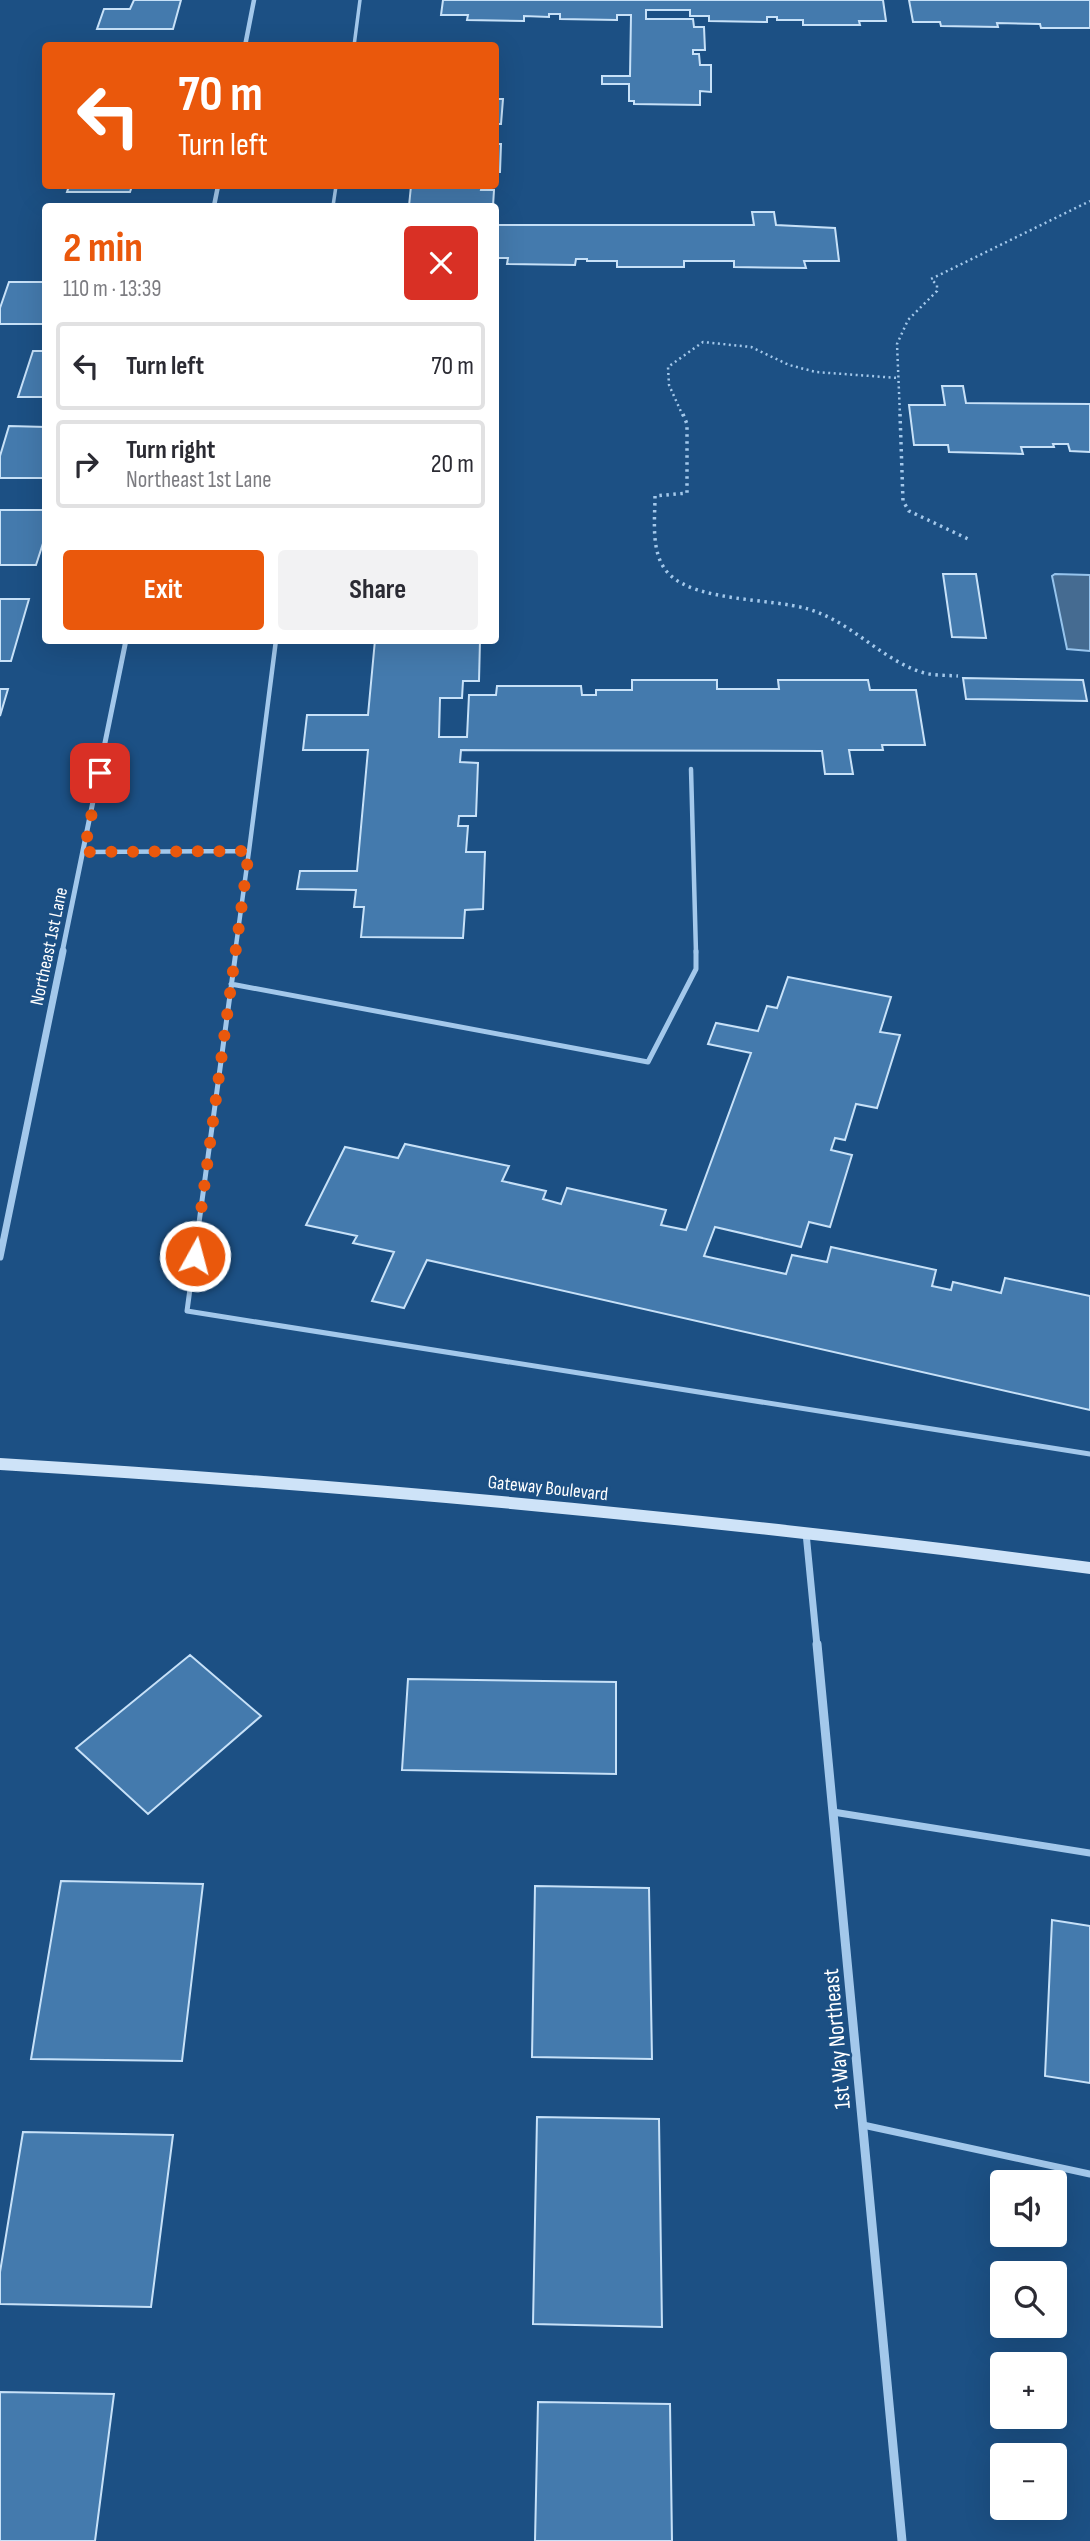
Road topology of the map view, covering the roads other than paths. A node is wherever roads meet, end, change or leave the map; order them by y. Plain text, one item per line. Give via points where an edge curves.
1 (254, 0) edge
2 (360, 0) edge
3 (246, 42) edge
4 (355, 42) edge
5 (125, 644) edge
6 (275, 644) edge
7 (691, 769) dead end
8 (249, 851) junction
9 (84, 852) junction
10 (231, 984) junction
11 (0, 1257) edge
12 (1090, 1454) edge
13 (0, 1464) edge
14 (806, 1533) junction
15 (1090, 1568) edge
16 (833, 1812) junction
17 (1090, 1853) edge
18 (863, 2125) junction
19 (1090, 2174) edge
20 (902, 2541) edge

1 - 3 street
2 - 4 lane
5 - 9 street, Northeast 1st Lane
6 - 8 lane
7 - 10 lane via 696,969 648,1062
8 - 9 lane
8 - 10 lane
9 - 11 street, Northeast 1st Lane
10 - 12 lane via 187,1311
13 - 14 main road, Gateway Boulevard via 379,1490
14 - 15 main road, Gateway Boulevard
14 - 16 street, 1st Way Northeast
16 - 17 lane
16 - 18 street, 1st Way Northeast
18 - 19 lane
18 - 20 street, 1st Way Northeast

